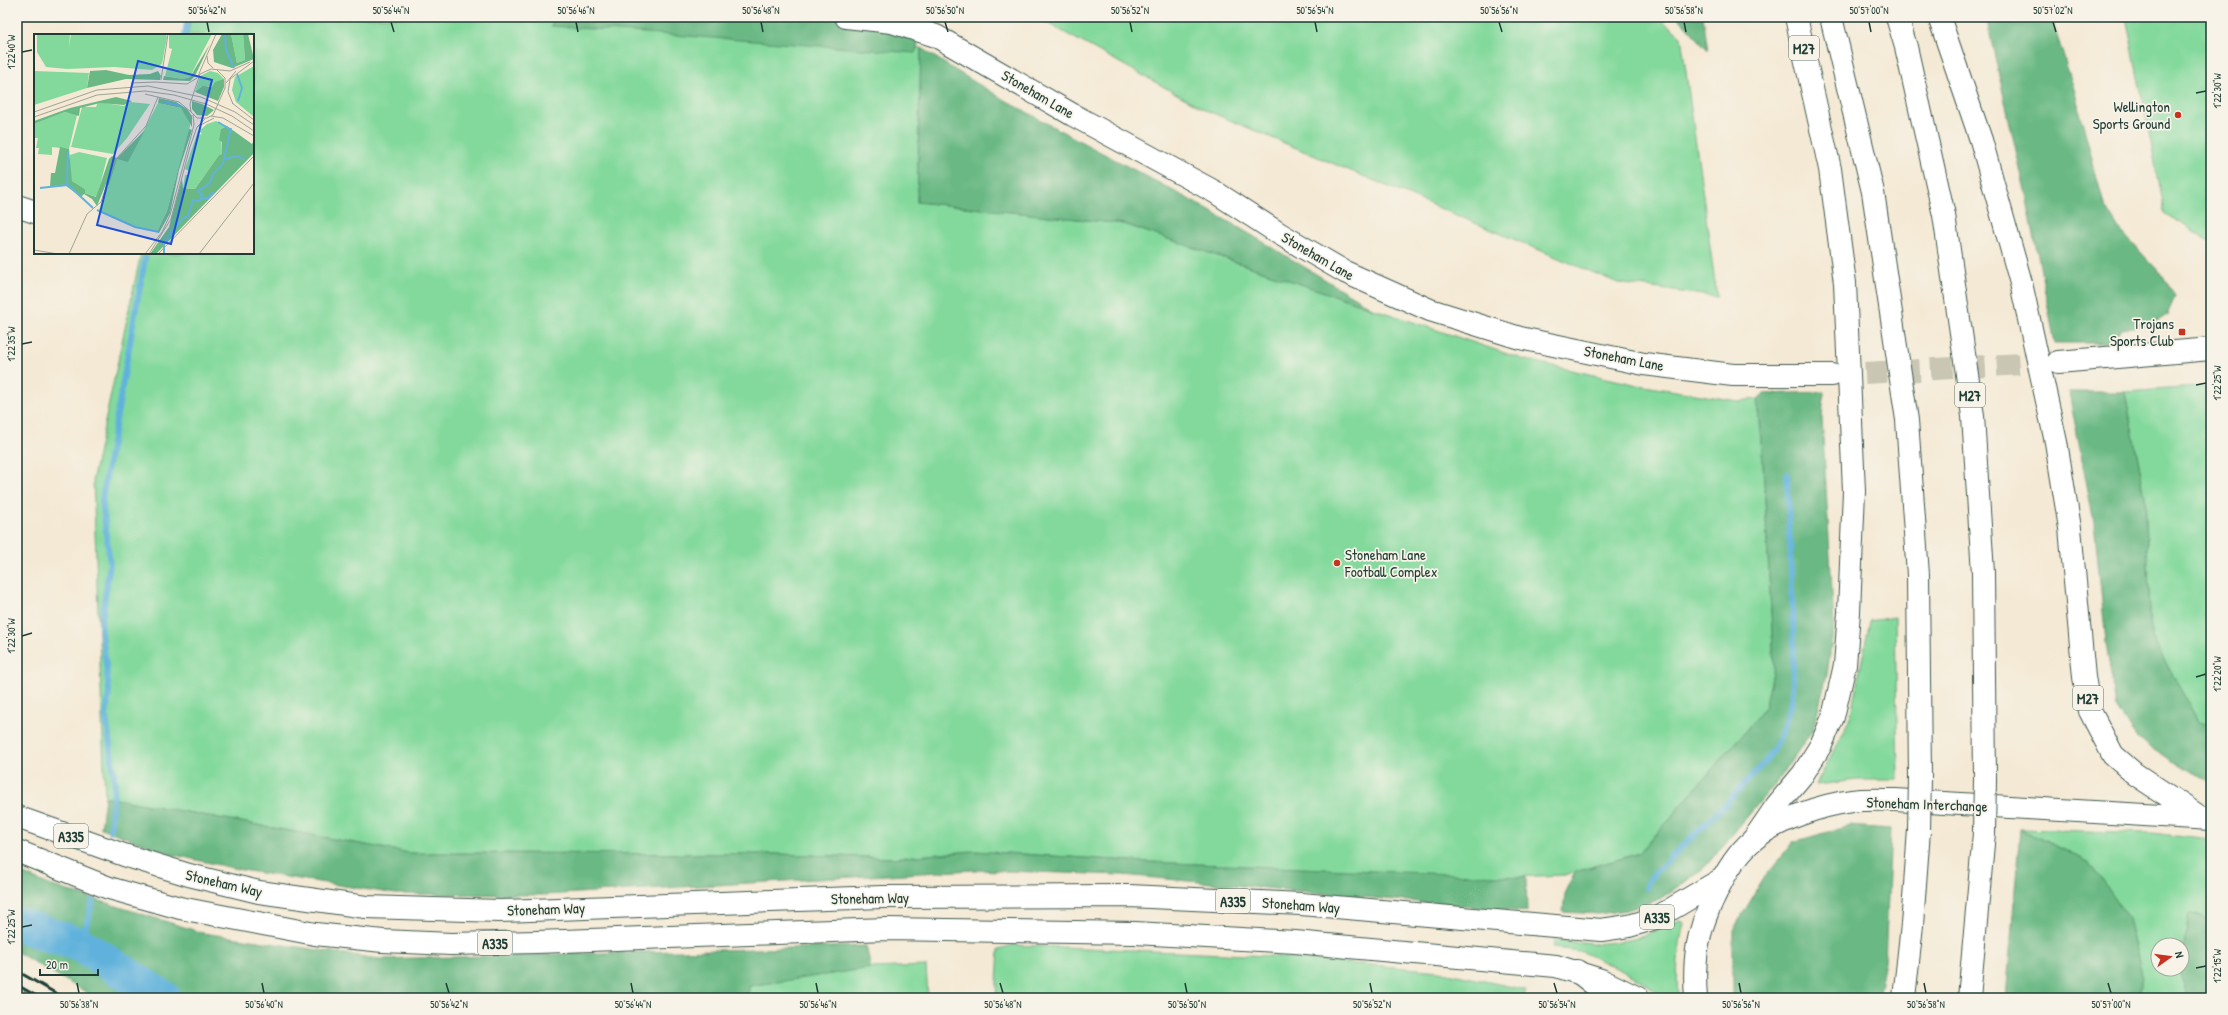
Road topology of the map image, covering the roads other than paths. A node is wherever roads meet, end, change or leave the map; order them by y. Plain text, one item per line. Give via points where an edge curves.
1 (846, 17) edge
2 (1796, 17) edge
3 (1831, 17) edge
4 (1897, 17) edge
5 (1939, 17) edge
6 (17, 206) edge
7 (34, 212) edge
8 (2211, 349) edge
9 (2058, 362) tunnel mouth
10 (1832, 375) tunnel mouth
11 (17, 817) edge
12 (2205, 818) edge
13 (1752, 840) junction
14 (17, 851) edge
15 (1722, 879) junction
16 (1577, 971) junction
17 (1611, 998) edge
18 (1638, 998) edge
19 (1696, 998) edge
20 (1904, 998) edge
21 (1969, 998) edge

1 - 10 main road, Stoneham Lane via 892,22 936,36 1215,192 1345,272 1430,310 1520,338 1644,364 1733,375
2 - 13 main road, M27 via 1830,169 1845,283 1854,491 1849,612 1845,665 1833,717 1821,746 1803,774
3 - 20 main road, M27, bridge via 1873,192 1907,420 1918,574 1920,777 1919,830
4 - 21 main road, M27, bridge via 1944,215 1973,416 1983,573 1985,779 1984,833
5 - 12 main road, M27 via 1981,140 2021,283 2043,382 2070,528 2084,677 2090,711 2113,755 2135,774
6 - 7 main road
8 - 9 main road
11 - 15 main road, Stoneham Way / A335 via 124,855 189,875 260,892 366,907 434,910 500,911 882,897 1129,896 1301,904 1601,930 1629,926 1656,918
12 - 13 main road, Stoneham Interchange via 1895,800 1852,801 1793,818
13 - 15 main road, Stoneham Interchange
14 - 16 main road, A335 via 109,888 180,908 315,934 383,941 451,944 537,942 886,929 1135,932 1295,942 1556,966
15 - 19 main road, Stoneham Interchange via 1706,914 1697,944 1694,972
16 - 17 main road
16 - 18 main road, A335 via 1625,990

